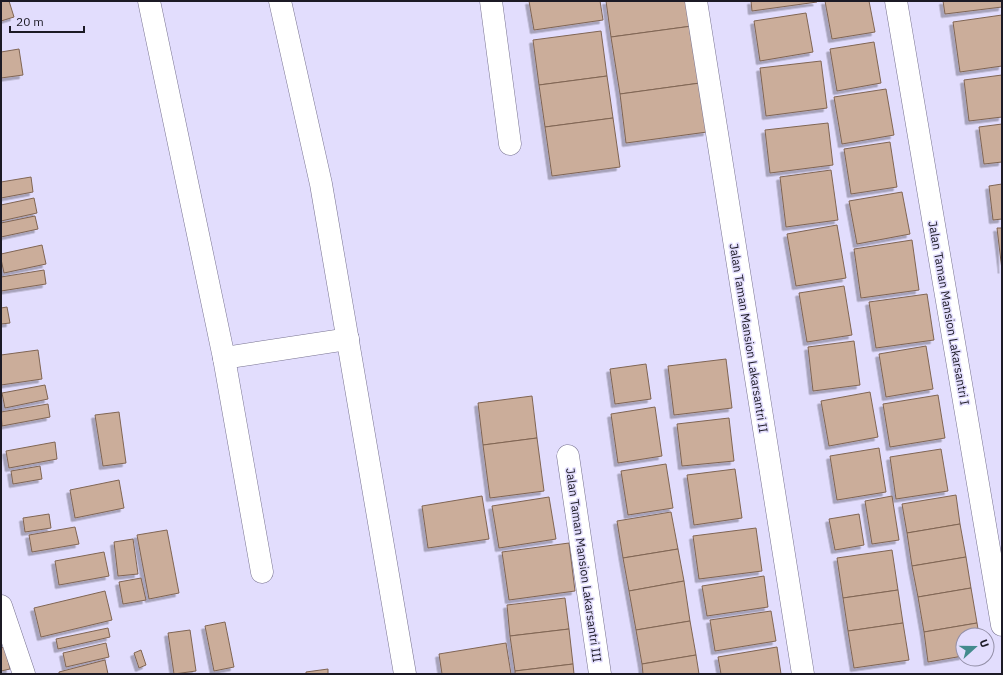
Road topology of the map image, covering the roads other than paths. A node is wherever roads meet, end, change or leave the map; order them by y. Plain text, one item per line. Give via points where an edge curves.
1 (149, 1) edge
2 (280, 1) edge
3 (491, 1) edge
4 (696, 1) edge
5 (896, 1) edge
6 (510, 144) dead end
7 (348, 340) junction
8 (224, 358) junction
9 (568, 456) dead end
10 (262, 572) dead end
11 (1, 606) edge
12 (1002, 625) edge
13 (24, 674) edge
14 (405, 674) edge
15 (600, 674) edge
16 (803, 674) edge

1 - 8 street
2 - 7 street via 321,184
3 - 6 street
4 - 16 street, Jalan Taman Mansion Lakarsantri II
5 - 12 street, Jalan Taman Mansion Lakarsantri I
7 - 8 street
7 - 14 street
8 - 10 street
9 - 15 street, Jalan Taman Mansion Lakarsantri III
11 - 13 street

